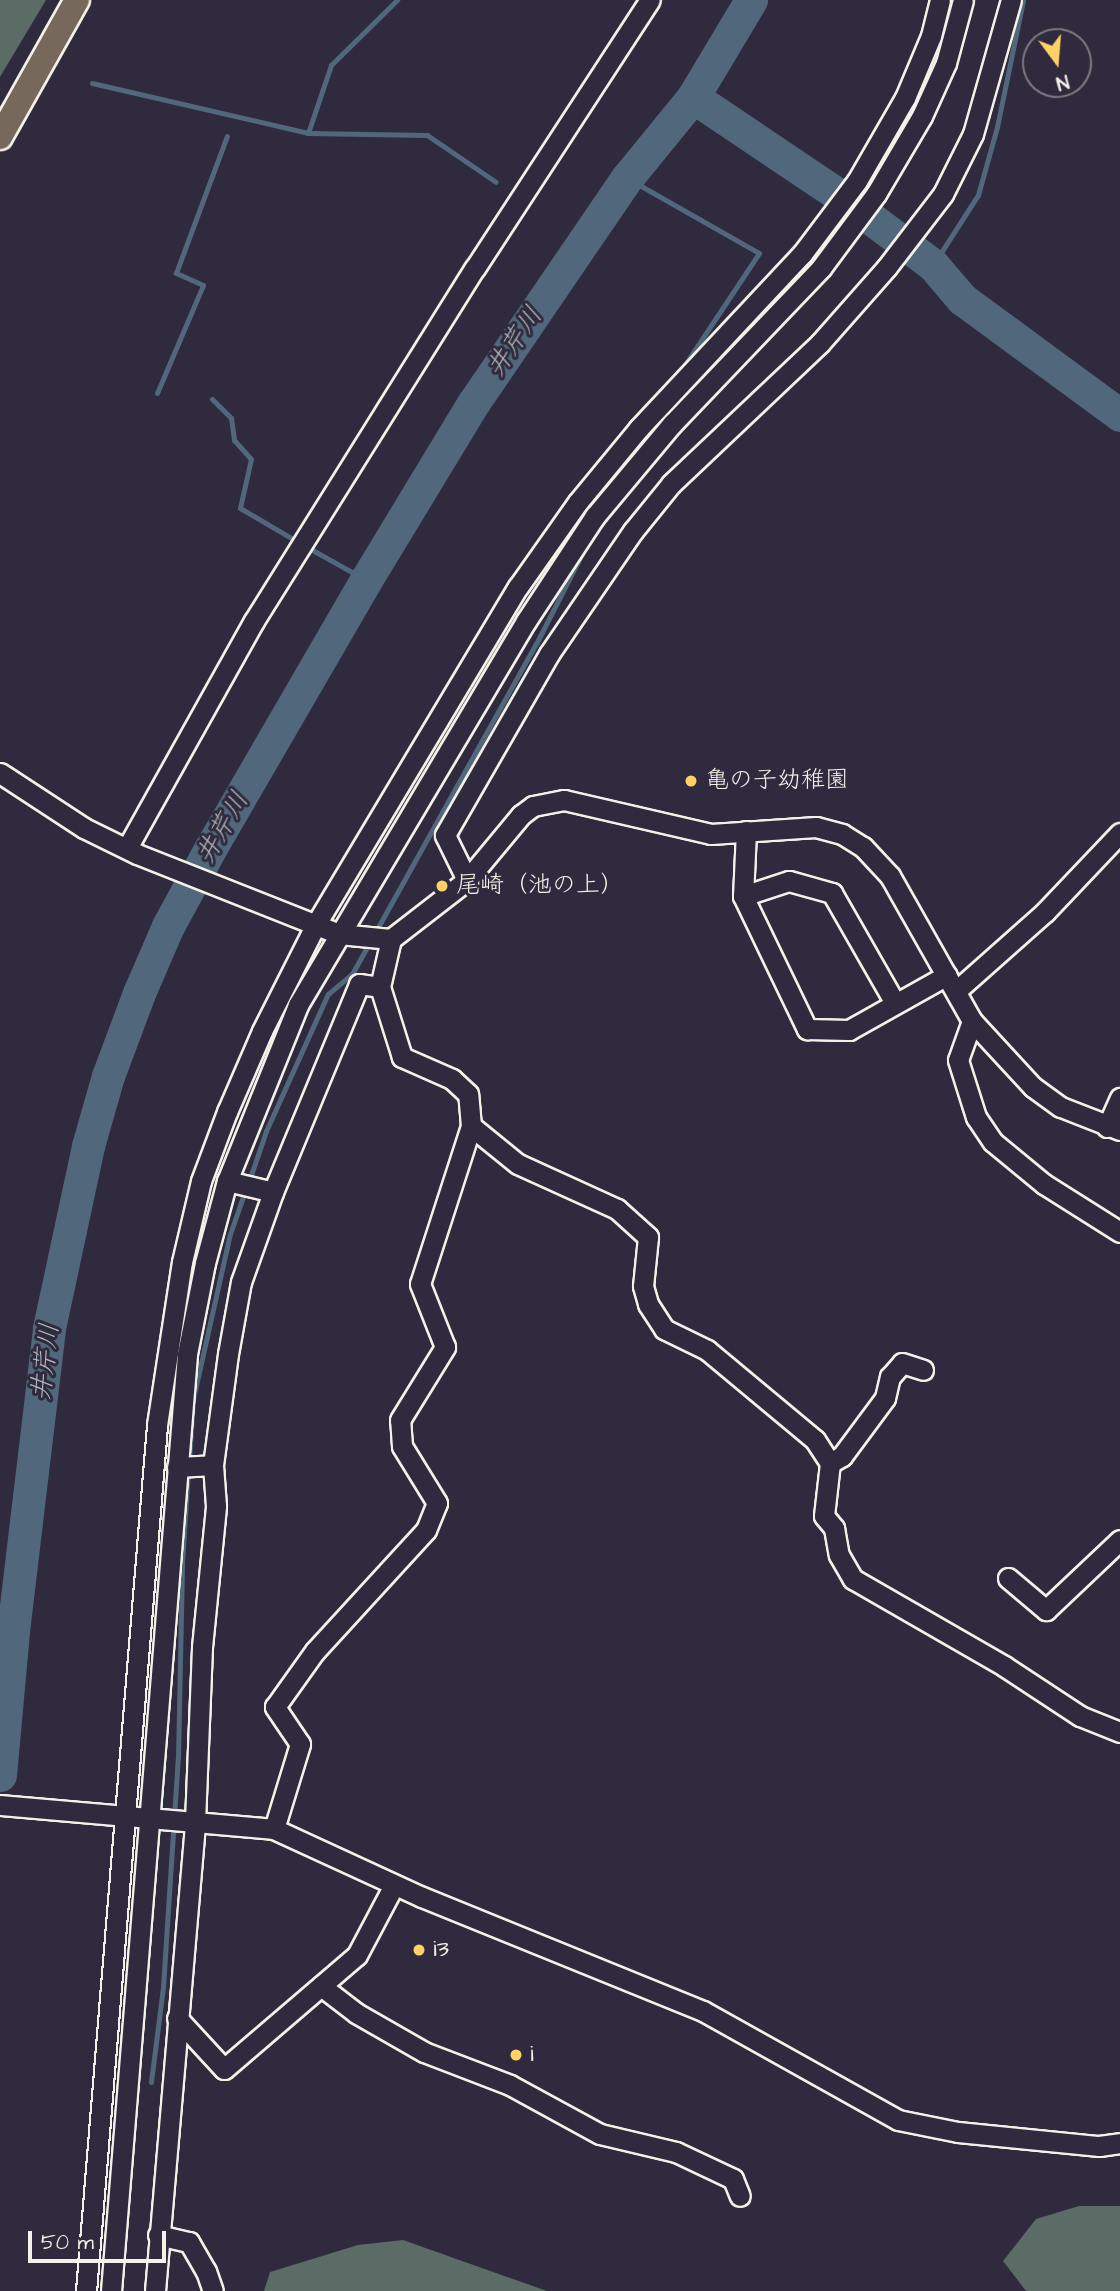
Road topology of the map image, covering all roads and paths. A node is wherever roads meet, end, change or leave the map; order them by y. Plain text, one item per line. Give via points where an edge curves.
1 (77, 0) edge
2 (650, 0) edge
3 (940, 0) edge
4 (964, 0) edge
5 (1011, 0) edge
6 (0, 137) edge
7 (0, 772) edge
8 (746, 831) junction
9 (1120, 833) edge
10 (132, 851) junction
11 (467, 880) junction
12 (743, 896) junction
13 (316, 924) junction
14 (339, 934) junction
15 (391, 939) junction
16 (951, 983) junction
17 (380, 987) junction
18 (895, 1003) junction
19 (972, 1021) junction
20 (1120, 1098) edge
21 (471, 1126) junction
22 (1113, 1128) edge
23 (227, 1181) junction
24 (273, 1192) junction
25 (1120, 1232) edge
26 (923, 1370) dead end
27 (830, 1464) junction
28 (213, 1465) junction
29 (177, 1468) junction
30 (1120, 1540) edge
31 (1008, 1578) dead end
32 (1120, 1732) edge
33 (0, 1805) edge
34 (126, 1816) junction
35 (157, 1818) junction
36 (195, 1822) junction
37 (274, 1829) junction
38 (394, 1885) junction
39 (321, 1986) junction
40 (177, 2018) junction
41 (1120, 2143) edge
42 (740, 2196) dead end
43 (158, 2235) junction
44 (86, 2291) edge
45 (111, 2291) edge
46 (155, 2291) edge
47 (214, 2291) edge

1 - 6 main road
2 - 10 street via 254,621
3 - 13 street via 931,36 905,98 857,181 802,254 639,428 578,502 518,587
4 - 14 street via 946,63 922,116 876,194 821,268 673,424 595,516 526,621
5 - 11 street via 973,134 943,194 820,343 671,484 549,654 445,835
7 - 10 street via 83,828
8 - 11 street via 711,834 564,800 533,806 521,815
8 - 12 street
8 - 16 street via 816,827 842,834 863,847 890,876
9 - 16 street via 1045,912
10 - 13 street
11 - 15 street
12 - 18 street via 789,881 832,893
12 - 18 street via 807,1030 849,1030
13 - 14 street
13 - 34 street via 261,1031 227,1112 201,1181 182,1262 157,1424
14 - 15 street
14 - 23 street via 298,1005
15 - 17 street
16 - 18 street
16 - 19 street
17 - 21 street via 402,1057 452,1079 468,1094
17 - 24 street via 359,984
19 - 22 street via 1032,1087 1061,1107
19 - 25 street via 958,1059 976,1117 1044,1184
20 - 22 street
21 - 27 street via 518,1164 617,1209 648,1237 643,1286 664,1329 707,1350 815,1440
21 - 37 street via 420,1284 444,1347 400,1420 402,1446 437,1503 426,1530 315,1651 275,1707 300,1744
23 - 24 street
23 - 29 street via 187,1354
24 - 28 street via 241,1282
26 - 27 street via 902,1363 890,1377 885,1398
27 - 32 street via 824,1516 834,1528 839,1555 853,1579 902,1604 1080,1716
28 - 29 street
28 - 36 street via 216,1506 202,1647
29 - 35 street
30 - 31 street via 1046,1610
33 - 34 street
34 - 35 street
34 - 44 street
35 - 36 street
35 - 45 street
36 - 37 street
36 - 40 street
37 - 38 street
38 - 39 street via 357,1955
38 - 41 street via 702,2011 898,2120 958,2132 1099,2146
39 - 40 street via 224,2069
39 - 42 street via 356,2013 424,2052 510,2085 600,2134 676,2152 733,2179
40 - 43 street
43 - 46 street
43 - 47 street via 189,2242

